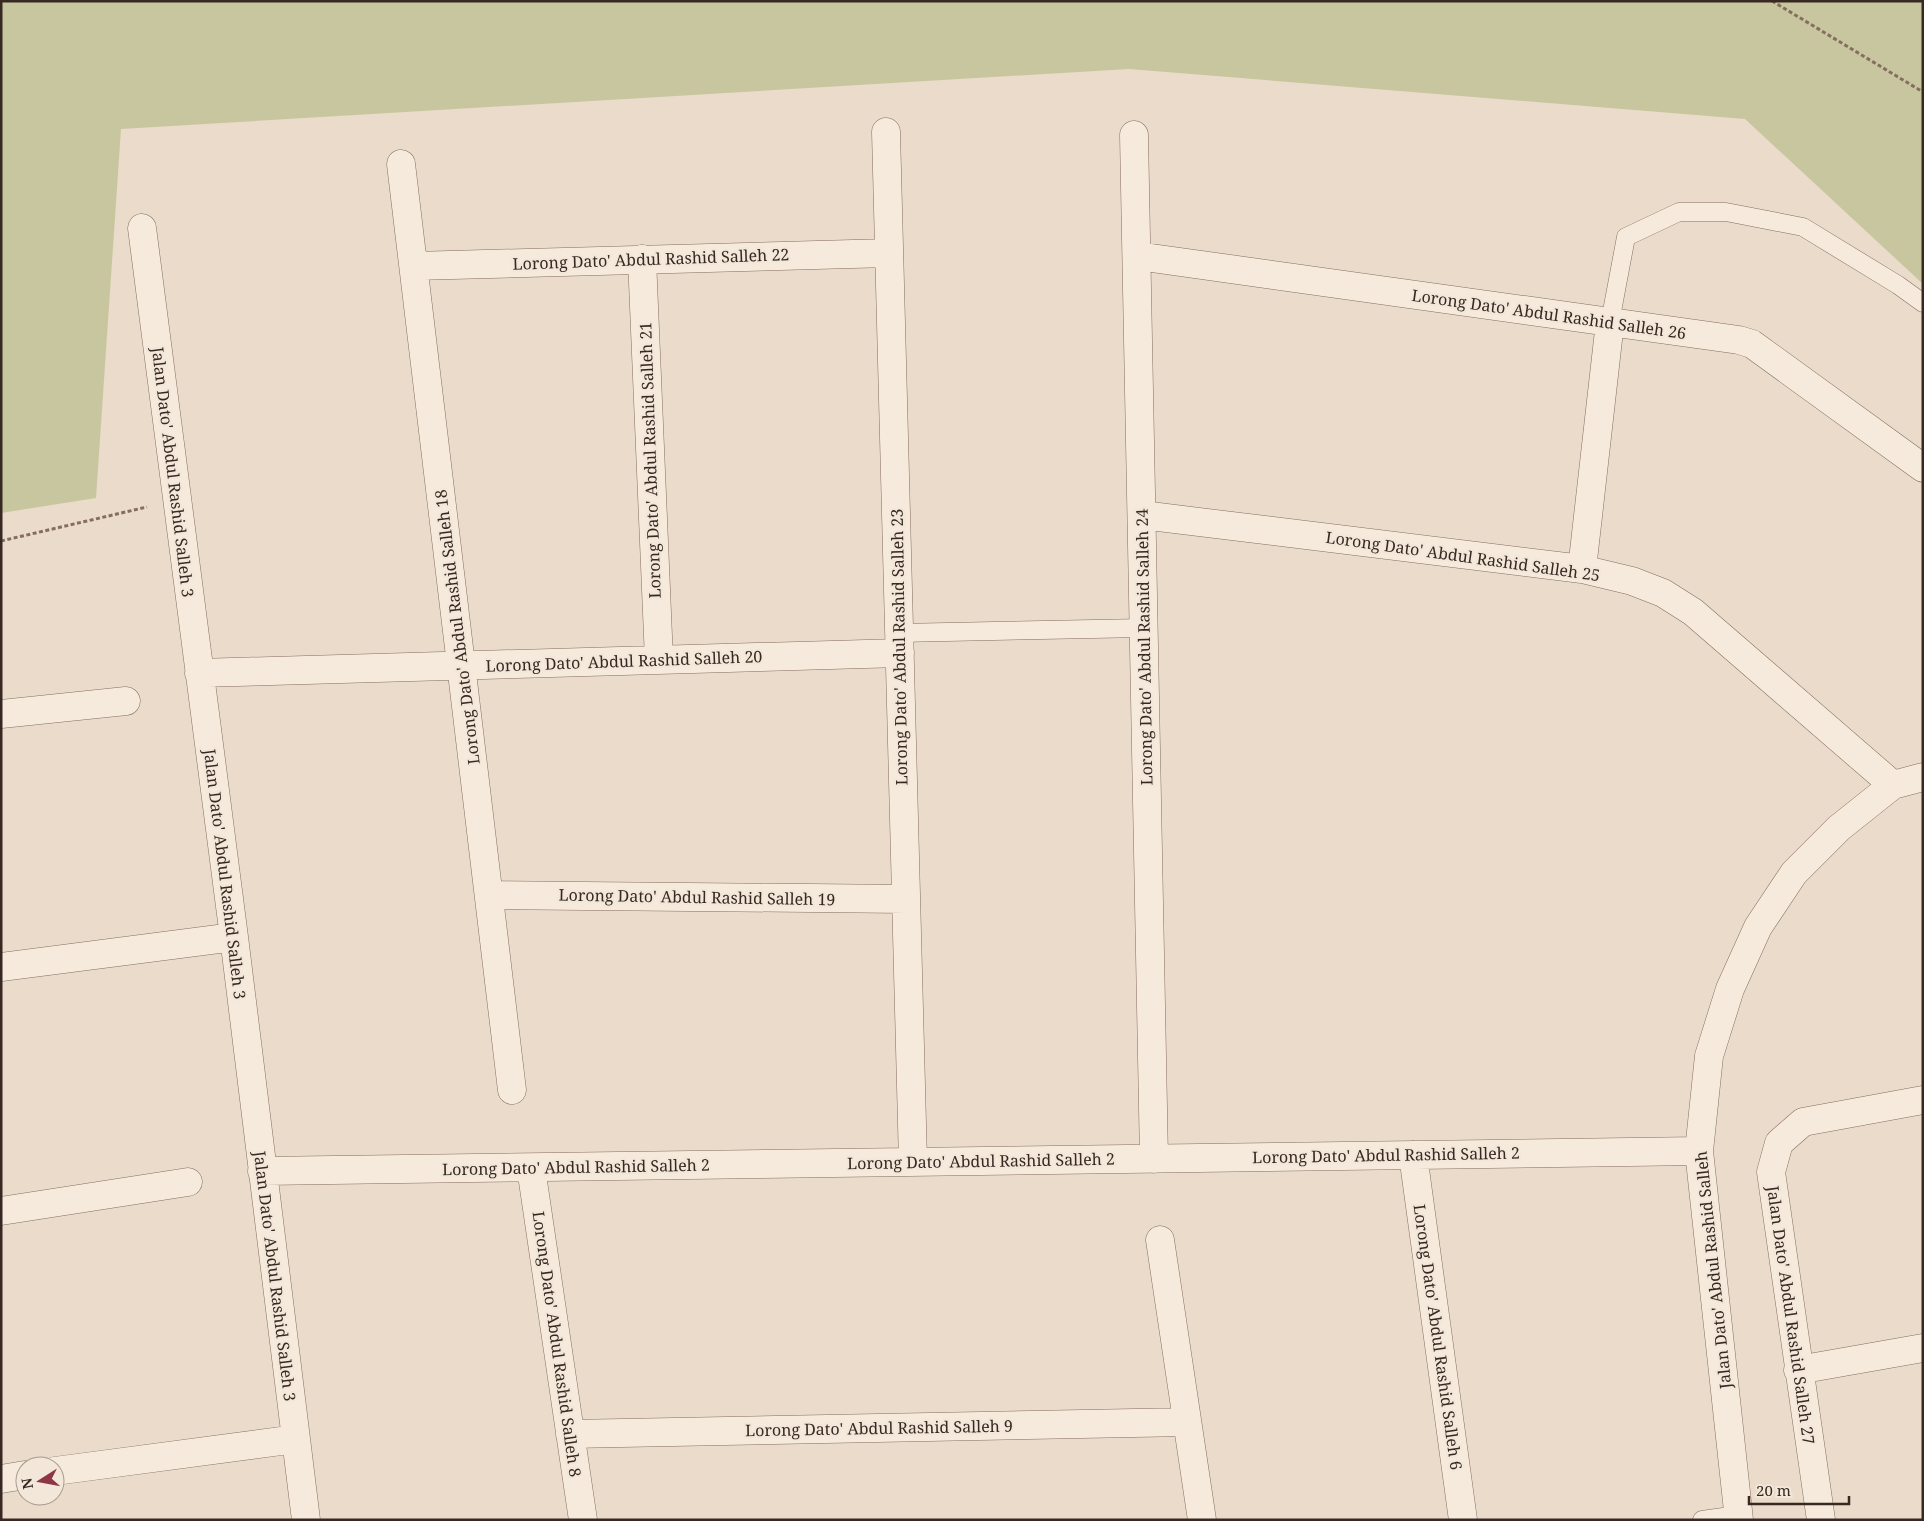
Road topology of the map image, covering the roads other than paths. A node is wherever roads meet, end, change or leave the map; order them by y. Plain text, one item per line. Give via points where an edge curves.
1 (886, 132) dead end
2 (1134, 135) dead end
3 (401, 164) dead end
4 (142, 228) dead end
5 (889, 253) junction
6 (1136, 256) junction
7 (642, 259) junction
8 (414, 266) junction
9 (1923, 303) edge
10 (1610, 322) junction
11 (1923, 468) edge
12 (1142, 515) junction
13 (1582, 568) junction
14 (1144, 628) junction
15 (899, 643) junction
16 (659, 660) junction
17 (461, 666) junction
18 (199, 673) junction
19 (126, 701) dead end
20 (1, 714) edge
21 (1923, 777) edge
22 (1893, 785) junction
23 (489, 895) junction
24 (906, 899) junction
25 (234, 937) junction
26 (1, 967) edge
27 (512, 1090) dead end
28 (1923, 1100) edge
29 (1700, 1151) junction
30 (1413, 1155) junction
31 (1154, 1159) junction
32 (913, 1162) junction
33 (531, 1168) junction
34 (262, 1171) junction
35 (188, 1182) dead end
36 (1, 1211) edge
37 (1160, 1240) dead end
38 (1923, 1348) edge
39 (1798, 1370) junction
40 (1187, 1422) junction
41 (570, 1434) junction
42 (296, 1439) junction
43 (65, 1470) edge
44 (15, 1477) edge
45 (1, 1479) edge
46 (1738, 1517) edge
47 (306, 1520) edge
48 (583, 1520) edge
49 (1202, 1520) edge
50 (1463, 1520) edge
51 (1702, 1520) edge
52 (1821, 1520) edge

1 - 5 street, Lorong Dato' Abdul Rashid Salleh 23
2 - 6 street, Lorong Dato' Abdul Rashid Salleh 24
3 - 8 street, Lorong Dato' Abdul Rashid Salleh 18
4 - 18 street, Jalan Dato' Abdul Rashid Salleh 3
5 - 7 street, Lorong Dato' Abdul Rashid Salleh 22
5 - 15 street, Lorong Dato' Abdul Rashid Salleh 23
6 - 10 street, Lorong Dato' Abdul Rashid Salleh 26
6 - 12 street, Lorong Dato' Abdul Rashid Salleh 24
7 - 8 street, Lorong Dato' Abdul Rashid Salleh 22
7 - 16 street, Lorong Dato' Abdul Rashid Salleh 21
8 - 17 street, Lorong Dato' Abdul Rashid Salleh 18
9 - 10 lane via 1802,227 1726,212 1679,212 1626,237
10 - 11 street, Lorong Dato' Abdul Rashid Salleh 26 via 1752,344
10 - 13 street
12 - 13 street, Lorong Dato' Abdul Rashid Salleh 25
12 - 14 street, Lorong Dato' Abdul Rashid Salleh 24
13 - 22 street, Lorong Dato' Abdul Rashid Salleh 25 via 1663,593 1694,612
14 - 15 lane
14 - 31 street, Lorong Dato' Abdul Rashid Salleh 24
15 - 16 street, Lorong Dato' Abdul Rashid Salleh 20
15 - 24 street, Lorong Dato' Abdul Rashid Salleh 23
16 - 17 street, Lorong Dato' Abdul Rashid Salleh 20
17 - 18 street, Lorong Dato' Abdul Rashid Salleh 20
17 - 23 street, Lorong Dato' Abdul Rashid Salleh 18
18 - 25 street, Jalan Dato' Abdul Rashid Salleh 3
19 - 20 street
21 - 22 street, Jalan Dato' Abdul Rashid Salleh
22 - 29 street, Jalan Dato' Abdul Rashid Salleh via 1839,828 1794,873 1758,927 1730,989 1709,1056
23 - 24 street, Lorong Dato' Abdul Rashid Salleh 19
23 - 27 street, Lorong Dato' Abdul Rashid Salleh 18
24 - 32 street, Lorong Dato' Abdul Rashid Salleh 23
25 - 26 street
25 - 34 street, Jalan Dato' Abdul Rashid Salleh 3
28 - 39 street, Jalan Dato' Abdul Rashid Salleh 27 via 1803,1122 1779,1143 1771,1172
29 - 30 street, Lorong Dato' Abdul Rashid Salleh 2
29 - 46 street, Jalan Dato' Abdul Rashid Salleh
30 - 31 street, Lorong Dato' Abdul Rashid Salleh 2
30 - 50 street, Lorong Dato' Abdul Rashid Salleh 6
31 - 32 street, Lorong Dato' Abdul Rashid Salleh 2
32 - 33 street, Lorong Dato' Abdul Rashid Salleh 2
33 - 34 street, Lorong Dato' Abdul Rashid Salleh 2
33 - 41 street, Lorong Dato' Abdul Rashid Salleh 8
34 - 42 street, Jalan Dato' Abdul Rashid Salleh 3
35 - 36 street
37 - 40 street
38 - 39 street
39 - 52 street, Jalan Dato' Abdul Rashid Salleh 27
40 - 41 street, Lorong Dato' Abdul Rashid Salleh 9
40 - 49 street
41 - 48 street, Lorong Dato' Abdul Rashid Salleh 8
42 - 43 street
42 - 47 street, Jalan Dato' Abdul Rashid Salleh 3
44 - 45 street
46 - 51 lane

